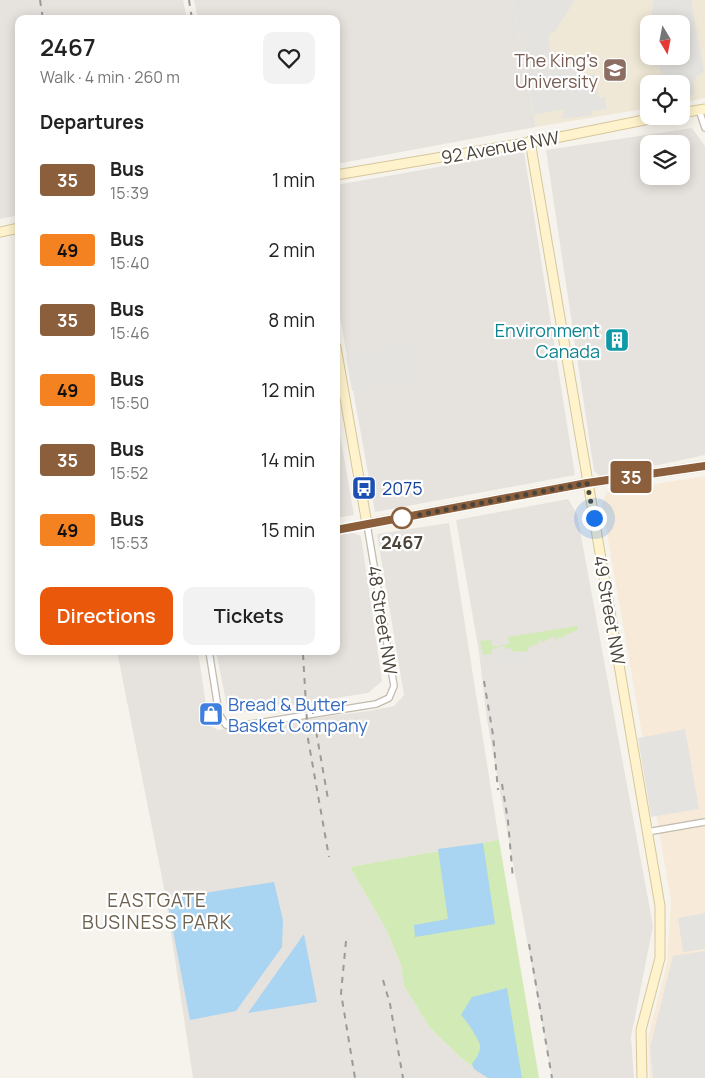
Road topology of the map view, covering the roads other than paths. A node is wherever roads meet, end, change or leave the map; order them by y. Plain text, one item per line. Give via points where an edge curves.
1 (702, 110) edge
2 (640, 120) edge
3 (705, 128) edge
4 (530, 141) junction
5 (340, 174) edge
6 (15, 229) edge
7 (0, 232) edge
8 (340, 370) edge
9 (705, 466) edge
10 (587, 483) junction
11 (367, 524) junction
12 (340, 529) edge
13 (210, 655) edge
14 (705, 822) edge
15 (647, 832) junction
16 (642, 1078) edge

1 - 3 street
2 - 4 street, 92 Avenue NW
4 - 5 street, 92 Avenue NW
4 - 10 street, 49 Street NW
6 - 7 street
8 - 11 street, 48 Street NW
9 - 10 street
10 - 11 street
10 - 15 street, 49 Street NW
11 - 12 street
11 - 13 street, 48 Street NW via 394,686 388,698 376,704 238,726 226,725 219,714
14 - 15 street
15 - 16 street, 49 Street NW via 662,928 658,967 640,1041

